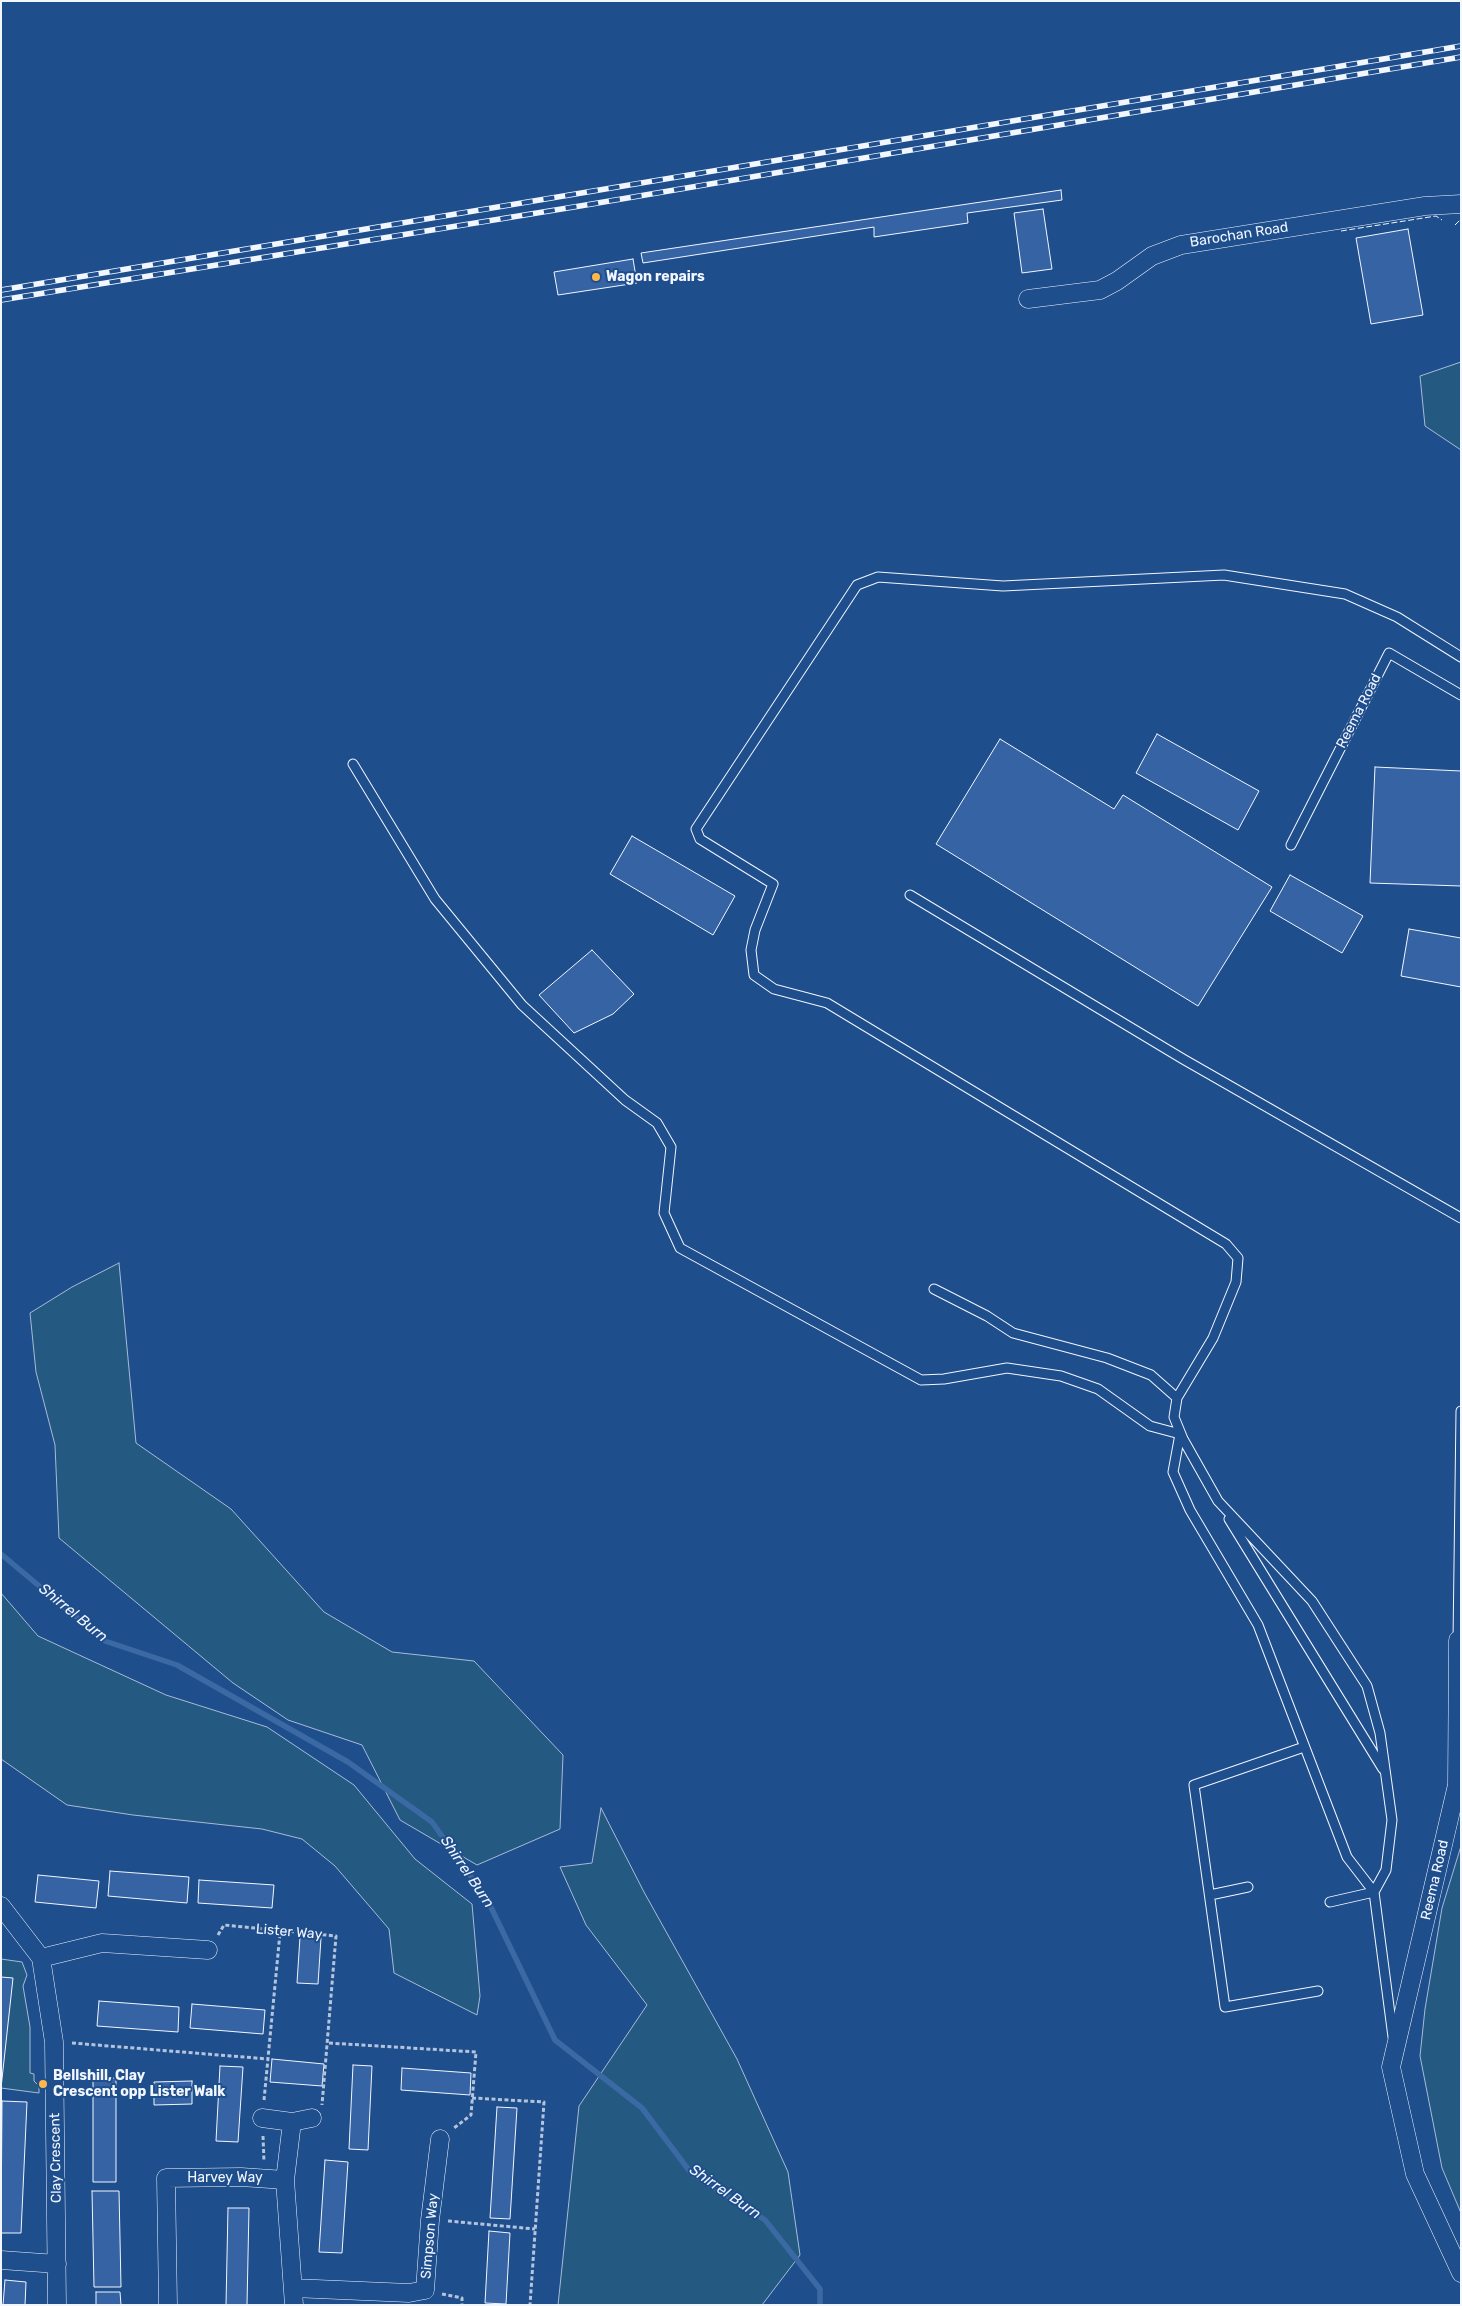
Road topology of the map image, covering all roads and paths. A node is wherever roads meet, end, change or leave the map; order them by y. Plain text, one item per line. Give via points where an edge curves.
1 (1461, 204) edge
2 (1028, 299) dead end
3 (1461, 657) edge
4 (1461, 695) edge
5 (353, 764) dead end
6 (1291, 844) dead end
7 (910, 896) dead end
8 (1461, 1218) edge
9 (934, 1289) dead end
10 (1177, 1398) junction
11 (1461, 1411) edge
12 (1180, 1434) junction
13 (1218, 1501) junction
14 (1458, 1640) joint
15 (1304, 1747) junction
16 (1386, 1774) junction
17 (1248, 1887) dead end
18 (1374, 1892) junction
19 (1210, 1895) junction
20 (1330, 1902) dead end
21 (1, 1906) edge
22 (280, 1933) junction
23 (208, 1950) joint
24 (41, 1958) junction
25 (1318, 1990) dead end
26 (54, 2042) junction
27 (328, 2043) junction
28 (1394, 2051) junction
29 (268, 2060) junction
30 (472, 2098) junction
31 (471, 2115) dead end
32 (262, 2118) junction
33 (312, 2118) joint
34 (292, 2122) junction
35 (440, 2139) dead end
36 (264, 2178) junction
37 (285, 2180) junction
38 (430, 2220) junction
39 (535, 2229) junction
40 (1, 2260) edge
41 (57, 2264) junction
42 (1461, 2274) edge
43 (425, 2290) junction
44 (293, 2297) edge
45 (57, 2305) edge
46 (168, 2305) edge
47 (462, 2305) edge
48 (530, 2305) edge

1 - 2 street, Barochan Road via 1424,206 1181,244 1152,256 1100,290
3 - 10 lane via 1397,617 1345,594 1224,575 1003,586 878,577 857,585 696,829 700,839 773,884 754,930 750,950 754,974 774,989 827,1003 1226,1244 1238,1258 1236,1282 1213,1338
4 - 6 lane, Reema Road via 1389,653
5 - 12 lane via 435,899 522,1005 625,1100 658,1123 671,1147 664,1213 680,1248 921,1380 1007,1368 1061,1376 1098,1390 1150,1426
7 - 8 lane via 1183,1059
9 - 10 lane via 1013,1333 1107,1358 1151,1375
10 - 12 lane via 1174,1417
11 - 14 lane, Reema Road
12 - 13 lane
12 - 15 lane via 1173,1472 1190,1510 1258,1626
13 - 16 lane
13 - 16 lane via 1312,1601 1367,1686 1380,1733
14 - 28 street, Reema Road via 1457,1785
15 - 18 lane via 1347,1857
15 - 19 lane via 1194,1785
16 - 18 lane via 1392,1820 1386,1870
17 - 19 lane
18 - 20 lane
18 - 28 lane
19 - 25 lane via 1225,2007
21 - 24 street, Clay Crescent
22 - 23 path, Lister Way via 224,1925
22 - 27 path, Lister Way via 336,1936
22 - 29 path
23 - 24 street via 102,1943
24 - 26 street, Clay Crescent
26 - 29 path
26 - 41 street, Clay Crescent
27 - 30 path via 476,2052
27 - 33 path, Lister Way via 322,2111
28 - 42 street, Reema Road via 1391,2067 1415,2174
29 - 32 path
30 - 31 path
30 - 39 path via 544,2102
32 - 34 street
32 - 36 path
33 - 34 street
34 - 37 street
35 - 38 street, Simpson Way
36 - 37 street, Harvey Way
36 - 46 street, Harvey Way via 166,2178
37 - 44 street
38 - 39 path
38 - 43 street, Simpson Way
39 - 48 path
40 - 41 street
41 - 45 street, Clay Crescent
43 - 44 street, Simpson Way
43 - 47 path via 462,2298

